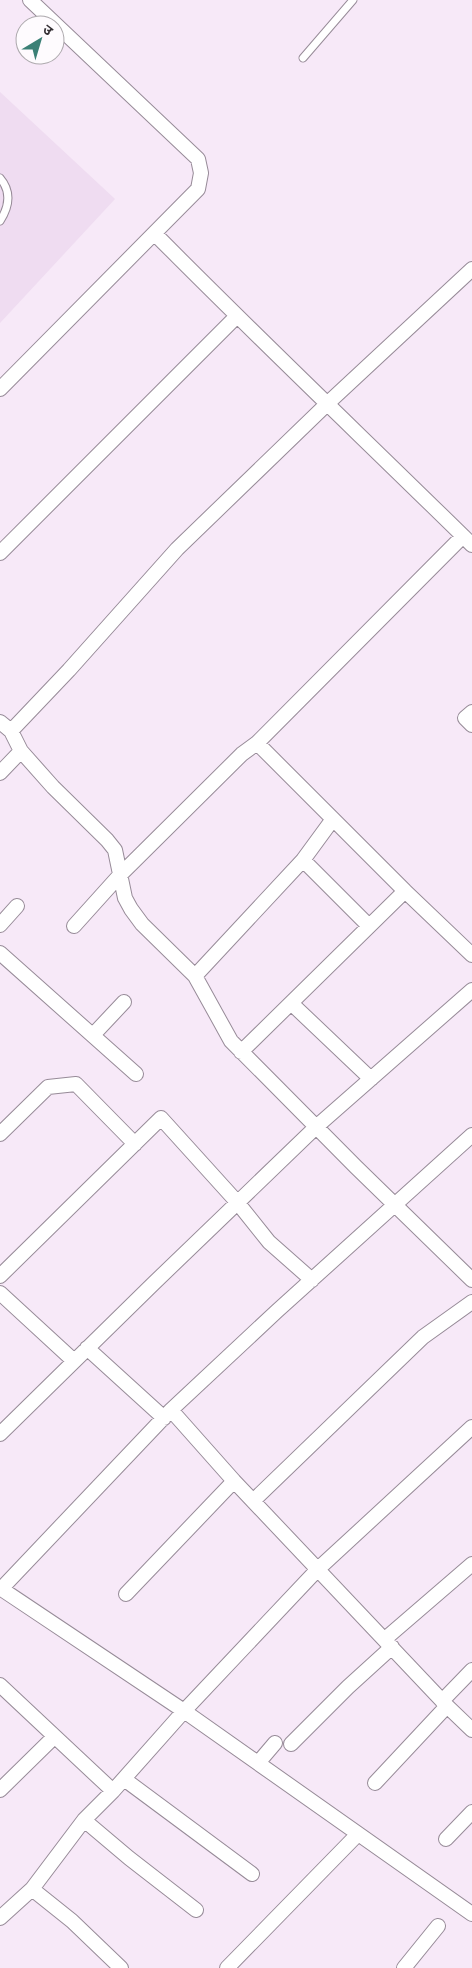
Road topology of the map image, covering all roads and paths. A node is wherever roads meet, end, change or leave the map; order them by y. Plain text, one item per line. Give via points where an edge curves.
1 (30, 0) edge
2 (353, 0) edge
3 (303, 58) dead end
4 (0, 178) edge
5 (0, 221) edge
6 (155, 234) junction
7 (472, 269) edge
8 (237, 316) junction
9 (0, 389) edge
10 (328, 403) junction
11 (467, 540) edge
12 (0, 553) edge
13 (472, 712) edge
14 (472, 725) edge
15 (5, 726) edge
16 (257, 742) junction
17 (21, 751) junction
18 (0, 773) edge
19 (333, 819) junction
20 (303, 860) junction
21 (119, 876) junction
22 (406, 891) junction
23 (17, 906) dead end
24 (0, 924) edge
25 (74, 926) dead end
26 (370, 926) junction
27 (0, 953) edge
28 (472, 955) edge
29 (195, 976) junction
30 (472, 990) edge
31 (124, 1002) dead end
32 (291, 1003) junction
33 (93, 1035) junction
34 (241, 1052) junction
35 (136, 1074) dead end
36 (370, 1079) junction
37 (316, 1127) junction
38 (0, 1134) edge
39 (472, 1135) edge
40 (135, 1144) junction
41 (238, 1202) junction
42 (396, 1205) junction
43 (0, 1276) edge
44 (471, 1276) edge
45 (312, 1280) junction
46 (0, 1293) edge
47 (472, 1302) edge
48 (87, 1348) junction
49 (74, 1361) junction
50 (168, 1414) junction
51 (472, 1427) edge
52 (0, 1434) edge
53 (234, 1481) junction
54 (253, 1501) junction
55 (472, 1564) edge
56 (318, 1569) junction
57 (0, 1589) edge
58 (126, 1594) dead end
59 (388, 1643) junction
60 (472, 1670) edge
61 (0, 1685) edge
62 (445, 1704) junction
63 (184, 1711) junction
64 (472, 1730) edge
65 (54, 1737) junction
66 (275, 1743) dead end
67 (291, 1744) dead end
68 (258, 1763) junction
69 (124, 1779) junction
70 (375, 1783) dead end
71 (0, 1790) edge
72 (113, 1791) junction
73 (472, 1812) edge
74 (84, 1820) junction
75 (358, 1834) junction
76 (446, 1840) dead end
77 (252, 1874) dead end
78 (32, 1889) junction
79 (196, 1910) dead end
80 (472, 1914) edge
81 (0, 1918) edge
82 (438, 1926) dead end
83 (121, 1968) edge
84 (226, 1968) edge
85 (404, 1968) edge

1 - 6 street via 198,160 201,173 198,189
2 - 3 lane
4 - 5 lane via 8,194 7,209
6 - 8 street
6 - 9 street
7 - 10 street
8 - 10 street
8 - 12 street
10 - 11 street
10 - 15 street via 177,549 69,670
11 - 16 street
13 - 14 street via 465,718
15 - 17 street
16 - 19 street
16 - 21 street
17 - 18 street
17 - 21 street via 107,840 114,850
19 - 20 street
19 - 22 street
20 - 26 street
20 - 29 street
21 - 25 street
21 - 29 street via 125,898 137,917
22 - 26 street
22 - 28 street
23 - 24 street
26 - 32 street
27 - 33 street
29 - 34 street via 231,1041
30 - 36 street
31 - 33 street
32 - 34 street
32 - 36 street
33 - 35 street
34 - 37 street
36 - 37 street
37 - 41 street
37 - 42 street
38 - 40 street via 48,1087 76,1084
39 - 42 street
40 - 41 street via 161,1118
40 - 43 street
41 - 45 street via 268,1242
41 - 48 street
42 - 44 street
42 - 45 street
45 - 50 street
46 - 49 street
47 - 54 street via 423,1337
48 - 49 street
48 - 50 street
49 - 52 street
50 - 53 street
50 - 57 street
51 - 56 street
53 - 54 street
53 - 58 street
54 - 56 street
55 - 59 street
56 - 59 street
56 - 63 street
57 - 63 street
59 - 62 street
59 - 67 street
60 - 62 street
61 - 65 street
62 - 64 street
62 - 70 street
63 - 68 street
63 - 69 street
65 - 71 street
65 - 72 street
66 - 68 street
68 - 75 street
69 - 72 street
69 - 77 street
72 - 74 street
73 - 76 street
74 - 78 street
74 - 79 street
75 - 80 street
75 - 84 street
78 - 81 street
78 - 83 street via 72,1921
82 - 85 street

